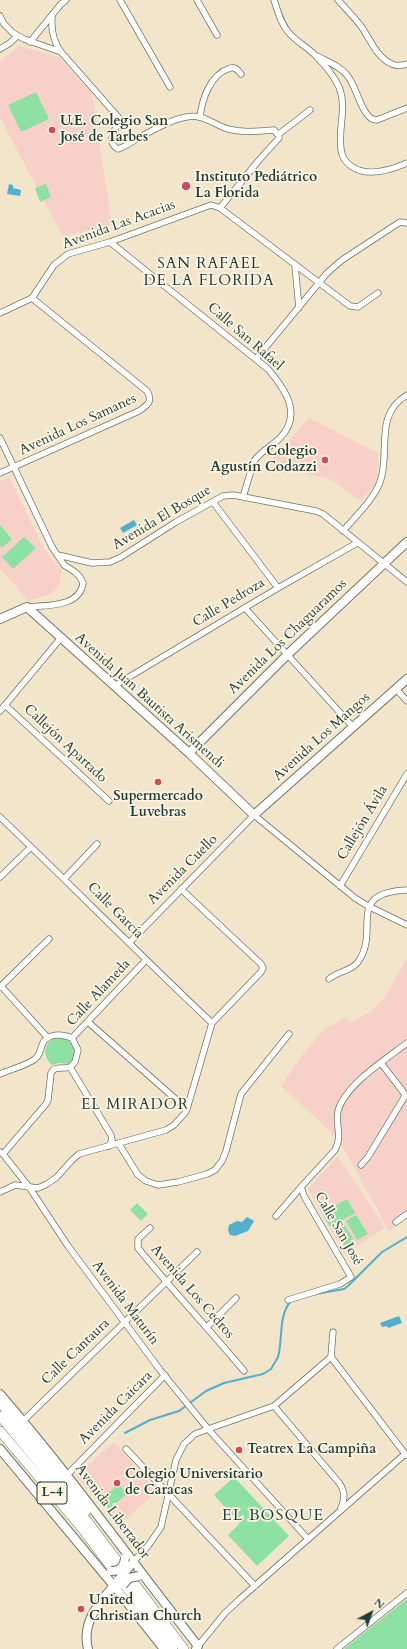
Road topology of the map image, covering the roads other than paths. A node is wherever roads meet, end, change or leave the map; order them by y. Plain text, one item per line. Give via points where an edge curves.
1 (66, 0) edge
2 (120, 0) edge
3 (197, 0) edge
4 (274, 0) edge
5 (338, 0) edge
6 (0, 16) edge
7 (52, 16) junction
8 (216, 35) dead end
9 (17, 36) junction
10 (30, 42) junction
11 (0, 49) edge
12 (61, 52) junction
13 (315, 55) junction
14 (407, 64) edge
15 (241, 74) dead end
16 (170, 87) dead end
17 (407, 108) edge
18 (310, 110) dead end
19 (200, 117) junction
20 (278, 134) junction
21 (407, 163) edge
22 (220, 208) junction
23 (407, 223) edge
24 (110, 242) junction
25 (295, 266) junction
26 (319, 282) junction
27 (378, 293) dead end
28 (32, 298) junction
29 (299, 308) junction
30 (0, 313) edge
31 (256, 359) junction
32 (407, 395) edge
33 (0, 438) edge
34 (14, 468) junction
35 (0, 474) edge
36 (243, 497) junction
37 (213, 502) junction
38 (343, 531) junction
39 (357, 542) junction
40 (407, 542) edge
41 (58, 555) junction
42 (383, 564) junction
43 (407, 582) edge
44 (278, 588) junction
45 (27, 607) junction
46 (245, 608) junction
47 (0, 619) edge
48 (60, 639) junction
49 (287, 655) junction
50 (407, 679) edge
51 (114, 686) junction
52 (396, 689) junction
53 (407, 701) edge
54 (5, 705) junction
55 (0, 711) edge
56 (353, 727) junction
57 (189, 753) junction
58 (407, 774) edge
59 (109, 801) dead end
60 (254, 815) junction
61 (0, 817) edge
62 (97, 844) dead end
63 (31, 846) junction
64 (0, 877) edge
65 (65, 878) junction
66 (340, 886) junction
67 (181, 889) junction
68 (407, 890) edge
69 (368, 906) junction
70 (407, 925) edge
71 (49, 939) dead end
72 (129, 942) junction
73 (146, 960) junction
74 (329, 979) dead end
75 (1, 986) edge
76 (88, 1022) junction
77 (212, 1023) junction
78 (289, 1034) dead end
79 (48, 1038) junction
80 (72, 1038) junction
81 (407, 1043) edge
82 (381, 1063) junction
83 (70, 1067) junction
84 (0, 1074) edge
85 (187, 1109) junction
86 (119, 1144) junction
87 (109, 1146) junction
88 (2, 1153) edge
89 (361, 1165) dead end
90 (30, 1187) junction
91 (301, 1187) junction
92 (0, 1192) edge
93 (407, 1214) edge
94 (276, 1216) dead end
95 (396, 1222) dead end
96 (150, 1228) dead end
97 (198, 1252) dead end
98 (165, 1282) junction
99 (236, 1298) dead end
100 (288, 1300) dead end
101 (123, 1322) junction
102 (207, 1327) junction
103 (333, 1332) dead end
104 (331, 1357) junction
105 (244, 1371) dead end
106 (165, 1375) junction
107 (0, 1394) edge
108 (0, 1400) edge
109 (274, 1406) junction
110 (0, 1416) edge
111 (23, 1421) junction
112 (208, 1429) junction
113 (0, 1431) edge
114 (0, 1439) edge
115 (0, 1449) edge
116 (126, 1449) dead end
117 (406, 1455) edge
118 (67, 1474) junction
119 (169, 1494) junction
120 (340, 1510) junction
121 (308, 1539) junction
122 (101, 1540) junction
123 (103, 1555) junction
124 (129, 1560) junction
125 (102, 1571) junction
126 (141, 1576) junction
127 (119, 1583) junction
128 (255, 1586) junction
129 (407, 1593) edge
130 (197, 1648) edge
131 (88, 1649) edge
132 (164, 1649) edge
133 (173, 1649) edge
134 (184, 1649) edge
135 (337, 1649) edge

1 - 7 street
2 - 16 street
3 - 8 street
4 - 13 street via 282,23
5 - 14 street via 385,60 399,66
6 - 9 street via 4,24
7 - 10 street
7 - 12 street via 51,28
9 - 10 street
9 - 11 street
10 - 12 street
12 - 19 street via 119,118 111,139 112,144 118,149 169,123 191,116
13 - 17 street via 340,68 347,75 372,119 377,120
13 - 21 street via 338,86 342,97 341,147 342,156 347,162 364,171 394,169
15 - 19 street via 231,68 218,74 208,89
18 - 20 street
19 - 20 street via 227,129 241,132 274,130
20 - 22 street via 279,138
22 - 24 street, Avenida Las Acacias via 211,205
22 - 25 street
23 - 26 street via 400,222 342,260
24 - 28 street, Avenida Las Acacias via 68,254 58,261
24 - 31 street, Calle San Rafael
25 - 26 street
25 - 29 street
26 - 27 street via 353,308 363,305
26 - 29 street
28 - 30 street, Avenida Las Acacias
28 - 34 street, Avenida Los Samanes via 142,386 150,397 150,402 138,411
29 - 31 street
31 - 36 street, Calle San Rafael via 281,384 291,410 287,428 280,438 254,461
32 - 38 street via 400,399 393,409 384,432 382,474 376,490
33 - 34 street
34 - 35 street, Avenida Los Samanes
34 - 41 street
36 - 37 street, Avenida El Bosque via 228,495
36 - 38 street, Avenida El Bosque via 316,511
37 - 41 street, Avenida El Bosque via 110,562 92,563
37 - 44 street
38 - 39 street, Avenida El Bosque
39 - 42 street, Avenida El Bosque
39 - 44 street, Calle Pedroza
40 - 42 street, Avenida Los Chaguaramos
41 - 45 street via 64,565 80,577 82,589 64,603
42 - 43 street, Avenida El Bosque
42 - 49 street, Avenida Los Chaguaramos
44 - 46 street, Calle Pedroza
45 - 47 street
45 - 48 street, Avenida Juan Bautista Arismendi
46 - 49 street
46 - 51 street, Calle Pedroza
48 - 51 street, Avenida Juan Bautista Arismendi
48 - 54 street
49 - 56 street
49 - 57 street, Avenida Los Chaguaramos
50 - 52 street, Avenida Los Mangos
51 - 57 street, Avenida Juan Bautista Arismendi
52 - 53 street
52 - 56 street, Avenida Los Mangos
54 - 55 street
54 - 59 street, Callejón Apartado
56 - 60 street, Avenida Los Mangos
57 - 60 street, Avenida Juan Bautista Arismendi
58 - 66 street, Callejón Ávila
60 - 66 street
60 - 67 street, Avenida Cuello
61 - 63 street, Calle García
62 - 65 street
63 - 64 street
63 - 65 street, Calle García
65 - 72 street, Calle García
66 - 69 street
67 - 72 street, Avenida Cuello
67 - 77 street via 263,968
68 - 69 street via 387,892
69 - 70 street
69 - 74 street via 366,940 361,958 353,967 334,974
71 - 75 street
72 - 73 street, Calle García
73 - 76 street, Calle Alameda
73 - 77 street, Calle García
75 - 79 street
76 - 80 street, Calle Alameda
76 - 85 street
77 - 85 street
78 - 86 street via 241,1094 226,1151 215,1170 178,1182 158,1185 138,1175
79 - 80 street, Calle Alameda via 60,1035
79 - 84 street via 35,1060
80 - 83 street via 78,1050 75,1062
81 - 82 street, Calle San José
82 - 89 street via 405,1096
82 - 91 street, Calle San José via 358,1081 341,1104 338,1113 338,1144
83 - 87 street via 110,1135 112,1140
83 - 88 street via 52,1070 46,1104
85 - 86 street via 174,1125 166,1130
86 - 87 street
87 - 90 street via 79,1154 47,1184 38,1188
88 - 90 street, Avenida Maturín
90 - 92 street via 16,1185
90 - 101 street, Avenida Maturín via 68,1246
91 - 94 street
91 - 100 street, Calle San José via 351,1275 340,1284
93 - 95 street
96 - 98 street, Avenida Los Cedros via 138,1239 138,1248
97 - 98 street, Calle Cantaura
98 - 101 street, Calle Cantaura
98 - 102 street, Avenida Los Cedros
99 - 102 street
101 - 106 street, Avenida Maturín
101 - 111 street, Calle Cantaura
102 - 105 street, Avenida Los Cedros
103 - 104 street
104 - 109 street
104 - 117 street
106 - 112 street, Avenida Maturín
106 - 118 street, Avenida Caicara
107 - 111 street, Avenida Libertador / L-4
108 - 122 main road, L-4 via 11,1418 86,1511
109 - 112 street
109 - 120 street via 340,1484 344,1491 344,1499
110 - 122 main road, Avenida Libertador / L-4
111 - 118 street, Avenida Libertador / L-4
112 - 119 street via 195,1434 178,1453
112 - 121 street, Avenida Maturín
113 - 123 main road, L-4
114 - 123 main road, L-4
115 - 125 street, L-4
116 - 119 street
117 - 120 street
118 - 124 street, Avenida Libertador / L-4
119 - 124 street via 161,1527 148,1546
119 - 128 street
120 - 121 street
121 - 128 street
122 - 134 main road, Avenida Libertador / L-4
123 - 133 main road, L-4
124 - 125 street, bridge via 120,1570
124 - 126 street, Avenida Libertador / L-4
124 - 127 street, bridge
125 - 127 street, L-4
126 - 127 street, bridge
126 - 130 street, Avenida Libertador / L-4
127 - 131 street via 100,1602 88,1624
127 - 132 street via 121,1594
128 - 130 street via 225,1613
129 - 135 street

